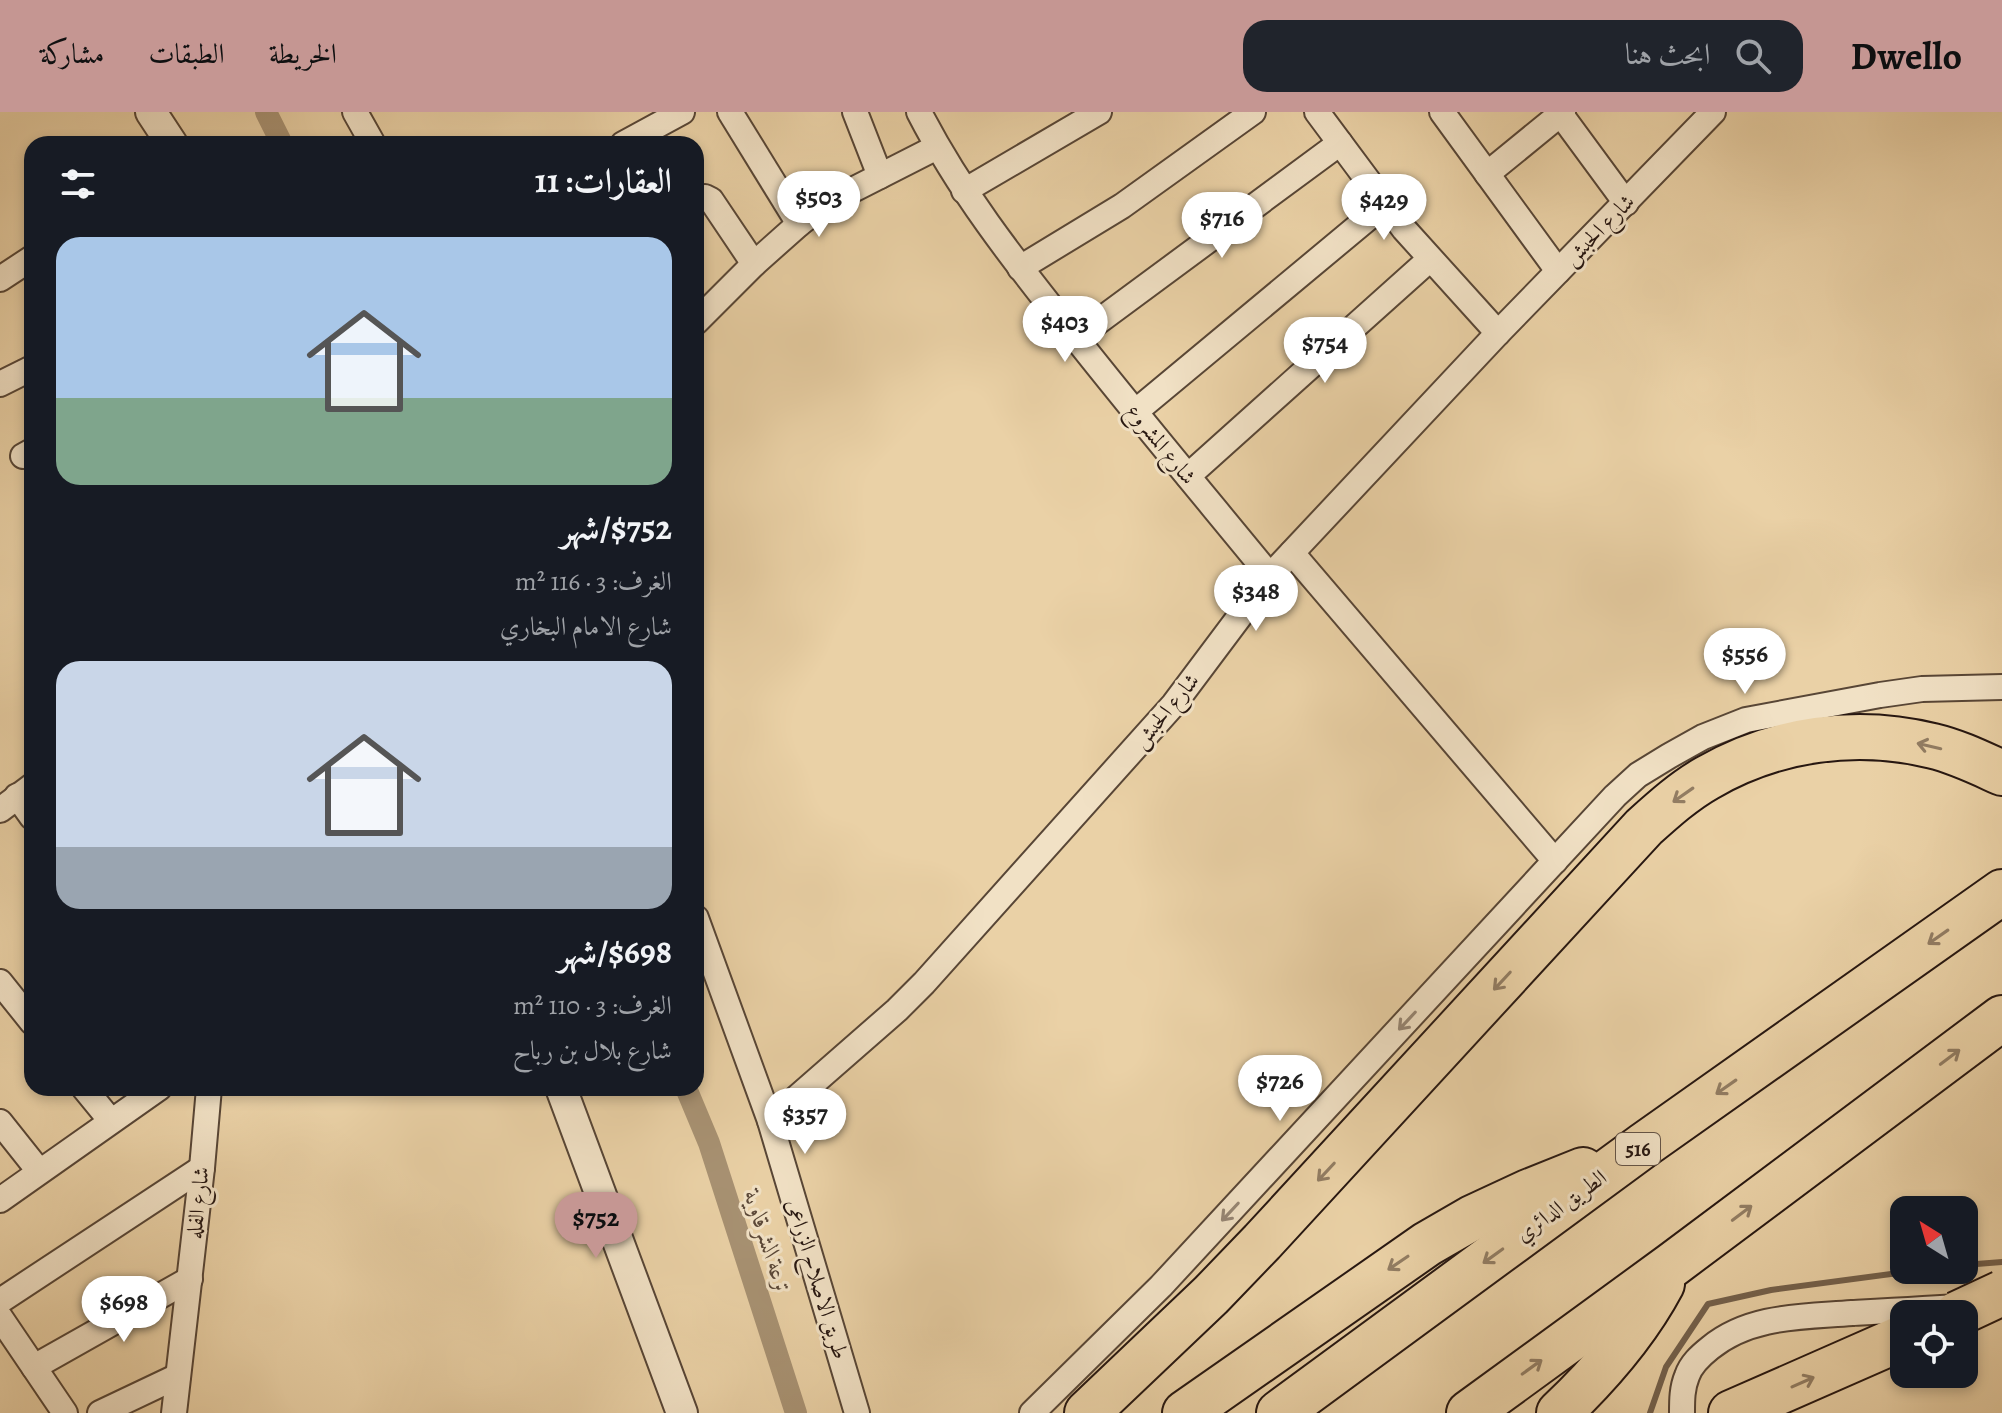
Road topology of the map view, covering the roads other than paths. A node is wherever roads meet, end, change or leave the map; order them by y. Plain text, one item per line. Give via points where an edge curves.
1 (151, 112) edge
2 (355, 112) edge
3 (682, 112) edge
4 (730, 112) edge
5 (855, 112) edge
6 (919, 112) edge
7 (1099, 112) edge
8 (1253, 112) edge
9 (1317, 112) edge
10 (1442, 112) edge
11 (1713, 112) edge
12 (1561, 113) edge
13 (167, 136) edge
14 (368, 136) edge
15 (638, 136) edge
16 (1340, 143) junction
17 (937, 147) junction
18 (1487, 174) junction
19 (880, 176) junction
20 (964, 191) junction
21 (704, 197) edge
22 (1626, 203) junction
23 (1385, 204) junction
24 (799, 224) junction
25 (1430, 259) junction
26 (24, 263) edge
27 (754, 264) junction
28 (1020, 268) junction
29 (1558, 271) junction
30 (0, 279) edge
31 (704, 314) edge
32 (1498, 333) junction
33 (1076, 338) junction
34 (24, 372) edge
35 (0, 384) edge
36 (1135, 412) junction
37 (1188, 476) junction
38 (1292, 553) junction
39 (1270, 576) junction
40 (2002, 687) edge
41 (2002, 773) edge
42 (1555, 861) junction
43 (2002, 892) edge
44 (704, 940) edge
45 (0, 982) edge
46 (24, 1012) edge
47 (2002, 1018) edge
48 (91, 1096) edge
49 (147, 1096) edge
50 (208, 1096) edge
51 (564, 1096) edge
52 (111, 1121) junction
53 (770, 1121) junction
54 (0, 1122) edge
55 (1644, 1145) junction
56 (202, 1168) junction
57 (39, 1171) junction
58 (0, 1200) edge
59 (1672, 1265) junction
60 (190, 1279) junction
61 (2002, 1293) edge
62 (0, 1301) edge
63 (1978, 1304) edge
64 (2002, 1304) edge
65 (0, 1317) edge
66 (1890, 1343) edge
67 (34, 1367) junction
68 (178, 1376) junction
69 (65, 1413) edge
70 (100, 1413) edge
71 (174, 1413) edge
72 (682, 1413) edge
73 (857, 1413) edge
74 (1032, 1413) edge
75 (1087, 1413) edge
76 (1185, 1413) edge
77 (1279, 1413) edge
78 (1469, 1413) edge
79 (1559, 1413) edge
80 (1682, 1413) edge
81 (1731, 1413) edge

1 - 13 street
2 - 14 street
3 - 15 street
4 - 24 street
5 - 19 street
6 - 17 street, شارع المشروع
7 - 20 street
8 - 28 street via 1122,206
9 - 16 street
10 - 18 street
11 - 22 street, شارع الحبش
12 - 18 street
12 - 22 street
16 - 23 street
16 - 33 street
17 - 19 street
17 - 20 street, شارع المشروع
18 - 29 street
19 - 24 street
20 - 28 street, شارع المشروع
21 - 27 street via 711,200
22 - 29 street, شارع الحبش
23 - 25 street
23 - 36 street
24 - 27 street
25 - 32 street
25 - 37 street
26 - 30 street
27 - 31 street
28 - 33 street, شارع المشروع
29 - 32 street, شارع الحبش
32 - 38 street, شارع الحبش
33 - 36 street, شارع المشروع
34 - 35 street
36 - 37 street, شارع المشروع
37 - 39 street, شارع المشروع
38 - 39 street, شارع الحبش
38 - 42 street
39 - 53 street, شارع الحبش via 1174,704 924,983
40 - 42 street via 1880,695 1746,720 1703,737 1638,775
41 -> 75 highway via 1936,746 1857,737 1779,747 1706,778 1644,827 1262,1242
42 -> 74 street via 1161,1286
43 -> 55 highway, الطريق الدائري / 516
44 - 53 street, طريق الاصلاح الزراعى
45 - 46 street
59 -> 47 highway
48 - 52 street
49 - 52 street
50 - 56 street, شارع الفله
51 - 72 street
52 - 57 street
53 - 73 street, طريق الاصلاح الزراعى
54 - 57 street
55 -> 76 highway via 1528,1192 1427,1244
55 -> 77 highway, الطريق الدائري / 516
56 - 60 street, شارع الفله
56 - 62 street
57 - 58 street
78 -> 59 highway
59 - 79 highway via 1623,1344
60 - 67 street
60 - 68 street, شارع الفله
61 - 63 highway, bridge
64 - 80 street via 1802,1317 1747,1327 1717,1342 1694,1363 1682,1393
65 - 67 street
81 -> 66 highway
67 - 69 street
68 - 70 street
68 - 71 street, شارع الفله

